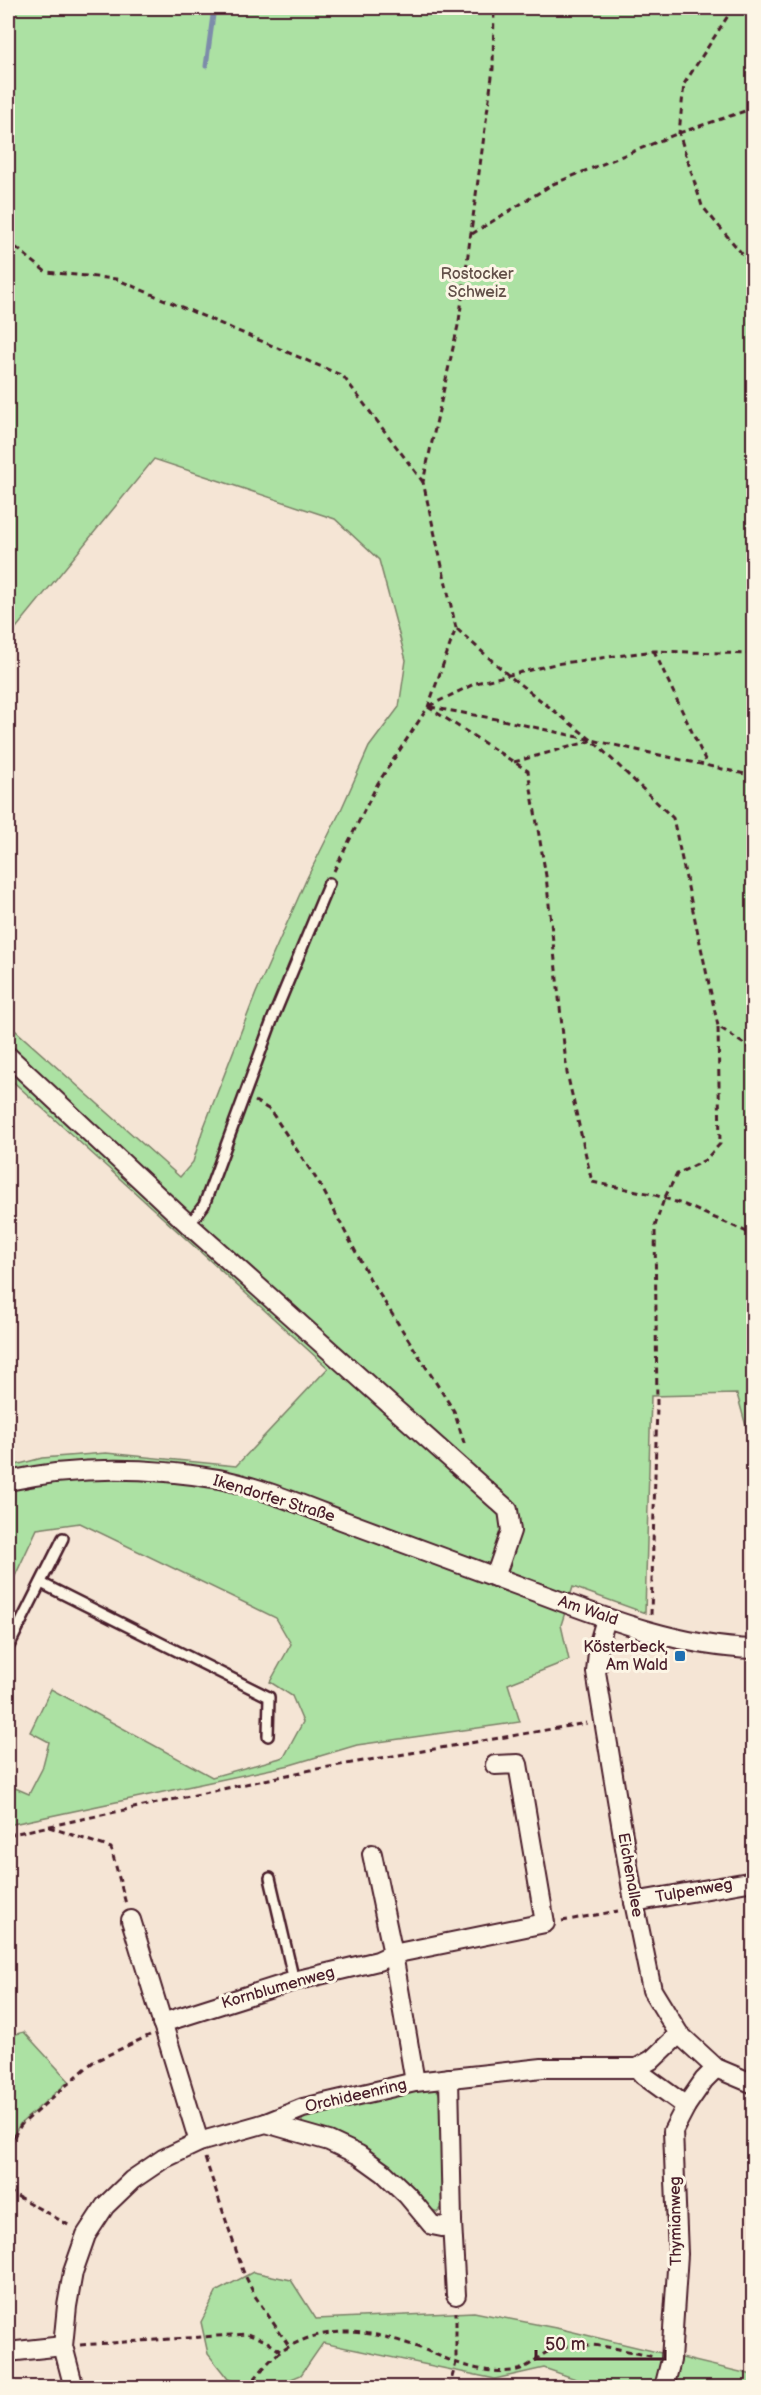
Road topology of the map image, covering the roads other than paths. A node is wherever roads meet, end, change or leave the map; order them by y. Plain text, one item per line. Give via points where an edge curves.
1 (329, 883) road end
2 (8, 1056) edge
3 (189, 1225) junction
4 (8, 1481) edge
5 (63, 1538) dead end
6 (495, 1577) junction
7 (42, 1583) junction
8 (606, 1619) junction
9 (9, 1643) edge
10 (753, 1649) edge
11 (268, 1736) dead end
12 (495, 1765) dead end
13 (372, 1854) dead end
14 (270, 1878) dead end
15 (753, 1882) edge
16 (634, 1902) junction
17 (131, 1920) road end
18 (393, 1954) junction
19 (294, 1981) junction
20 (162, 2023) junction
21 (679, 2034) junction
22 (637, 2068) junction
23 (716, 2068) junction
24 (449, 2078) junction
25 (415, 2082) junction
26 (753, 2084) edge
27 (686, 2106) junction
28 (266, 2123) junction
29 (199, 2142) junction
30 (452, 2222) junction
31 (456, 2295) road end
32 (63, 2346) junction
33 (8, 2352) edge
34 (74, 2388) edge
35 (664, 2388) edge

1 - 3 lane via 273,1017 204,1205
2 - 3 street
3 - 6 street via 508,1510 511,1531
4 - 6 street, Ikendorfer Straße via 96,1470 221,1479
5 - 7 lane
6 - 8 street, Am Wald
7 - 9 lane
7 - 11 lane via 269,1697
8 - 10 street, Am Wald via 692,1641
8 - 16 street, Eichenallee via 596,1672
12 - 18 street, Kornblumenweg via 518,1764 546,1923
13 - 18 street
14 - 19 lane
15 - 16 street, Tulpenweg
16 - 21 street, Eichenallee via 652,1990
17 - 20 street
18 - 19 street, Kornblumenweg
18 - 25 street
19 - 20 street, Kornblumenweg
20 - 29 street
21 - 22 street via 653,2059
21 - 23 street, Eichenallee
22 - 24 street, Orchideenring via 542,2068
22 - 27 street
23 - 26 street, Eichenallee
23 - 27 street, Thymianweg
24 - 25 street, Orchideenring
24 - 30 street
25 - 28 street, Orchideenring via 303,2108
27 - 35 street, Thymianweg via 673,2131 678,2254 671,2360
28 - 29 street, Orchideenring
28 - 30 street, Orchideenring via 329,2141 359,2155 407,2195 432,2225 442,2227
29 - 32 street, Orchideenring via 132,2180 105,2206 86,2235 73,2272
30 - 31 street
32 - 33 street
32 - 34 street, Orchideenring

